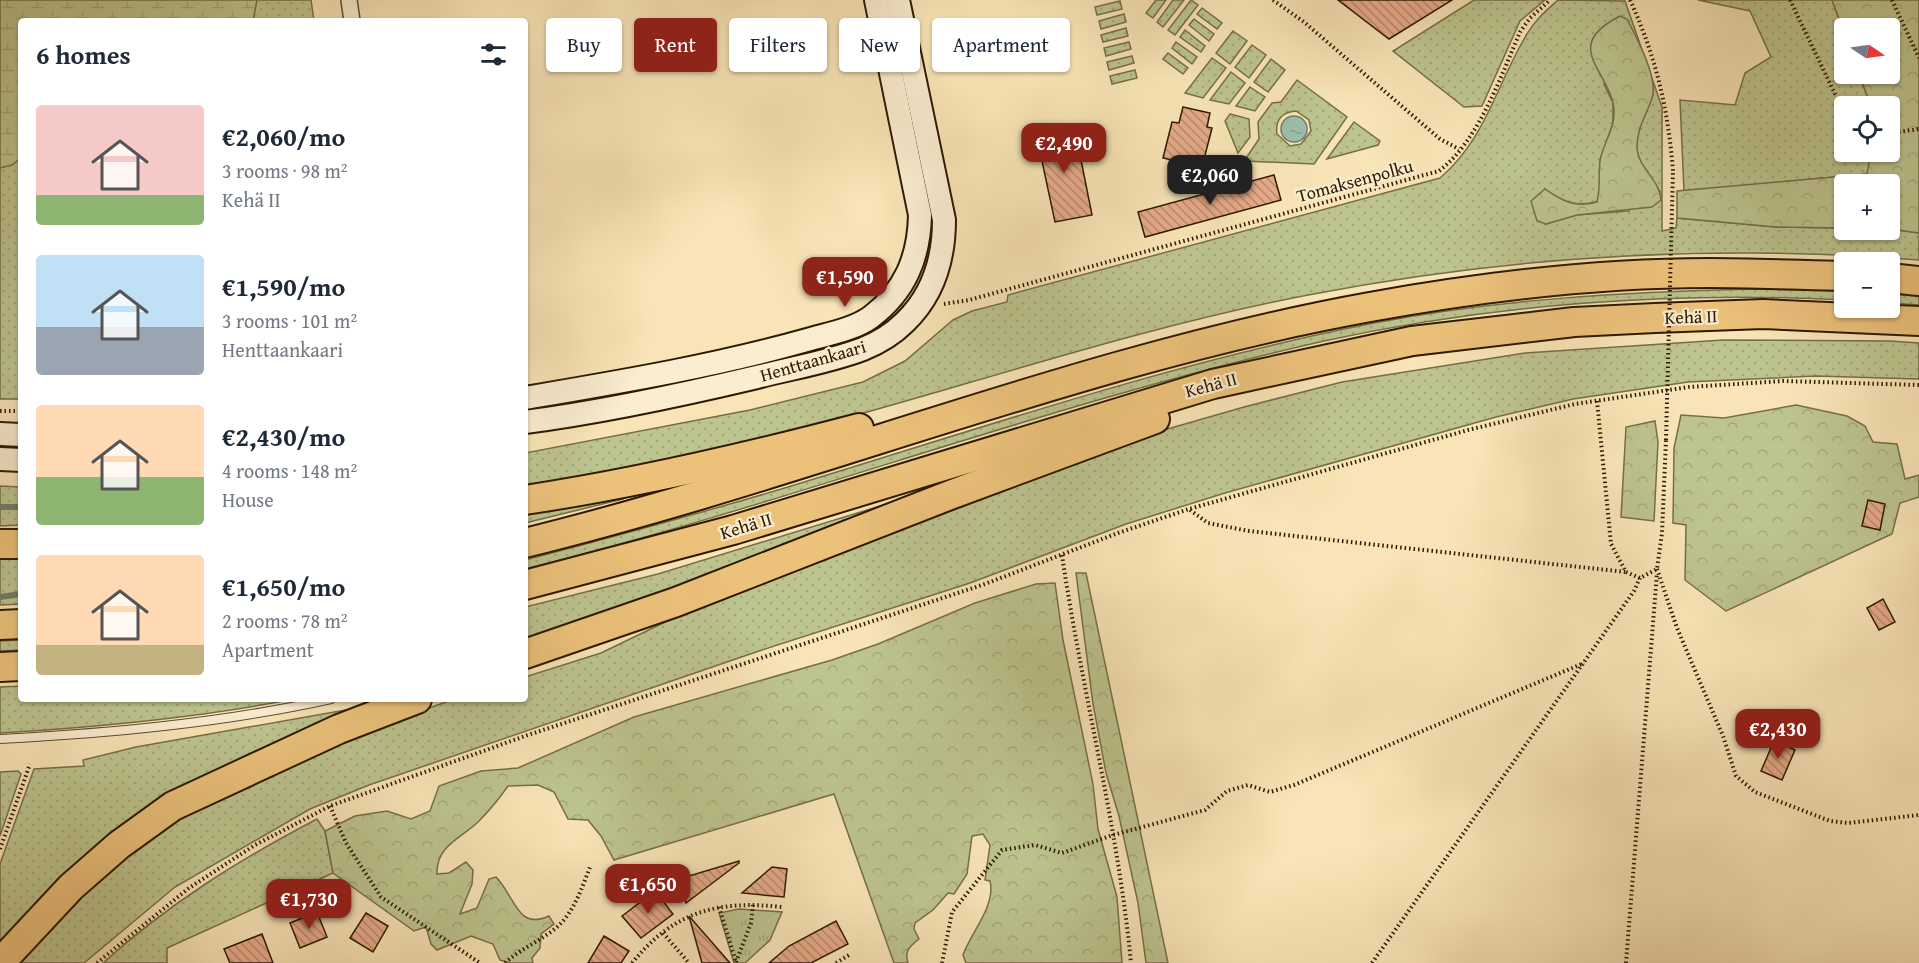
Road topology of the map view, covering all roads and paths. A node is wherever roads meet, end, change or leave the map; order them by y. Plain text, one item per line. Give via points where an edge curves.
1 (350, 0) edge
2 (876, 0) edge
3 (898, 0) edge
4 (1273, 0) edge
5 (1551, 0) edge
6 (1630, 0) edge
7 (1790, 0) edge
8 (1892, 0) edge
9 (352, 18) edge
10 (1919, 58) edge
11 (1836, 96) edge
12 (1919, 129) edge
13 (1900, 132) edge
14 (1459, 149) junction
15 (1834, 276) edge
16 (1900, 279) edge
17 (1919, 281) edge
18 (944, 296) dead end
19 (1919, 321) edge
20 (1213, 384) junction
21 (1919, 385) edge
22 (528, 397) edge
23 (1597, 401) junction
24 (0, 411) edge
25 (18, 411) edge
26 (528, 421) edge
27 (909, 431) junction
28 (0, 435) edge
29 (18, 435) edge
30 (0, 459) edge
31 (18, 460) edge
32 (528, 499) edge
33 (1189, 509) junction
34 (528, 542) edge
35 (0, 544) edge
36 (18, 544) edge
37 (1062, 555) junction
38 (1657, 569) junction
39 (1626, 572) junction
40 (1640, 578) junction
41 (528, 584) edge
42 (18, 624) edge
43 (0, 625) edge
44 (528, 653) edge
45 (1584, 663) junction
46 (18, 666) edge
47 (0, 667) edge
48 (313, 702) edge
49 (409, 702) edge
50 (0, 739) edge
51 (30, 764) dead end
52 (330, 806) junction
53 (1919, 815) edge
54 (1113, 835) junction
55 (0, 849) edge
56 (590, 867) dead end
57 (753, 904) junction
58 (719, 907) junction
59 (782, 907) dead end
60 (663, 933) junction
61 (849, 955) dead end
62 (0, 963) edge
63 (97, 963) edge
64 (480, 963) edge
65 (505, 963) edge
66 (632, 963) edge
67 (689, 963) edge
68 (736, 963) edge
69 (836, 963) edge
70 (942, 963) edge
71 (1131, 963) edge
72 (1372, 963) edge
73 (1626, 963) edge

1 - 9 street
2 - 22 main road, Henttaankaari via 920,215 920,238 914,260 894,296 868,319 853,326 781,347
3 - 26 main road, Henttaankaari via 944,220 938,268 926,297 904,323 879,341 842,357 717,386
4 - 14 path via 1440,139
5 - 14 path, Tomaksenpolku via 1520,32 1492,95
6 - 38 path, bridge via 1661,82 1673,171 1666,440
7 - 11 path
8 - 10 path
12 - 13 path
14 - 18 path, Tomaksenpolku via 1447,165 1430,175 939,305
15 - 27 highway via 1706,273 1600,278 1373,306 1174,352
16 - 17 highway
19 - 20 highway, Kehä II via 1763,314 1574,322 1412,341
20 - 41 highway, Kehä II via 733,530
20 - 44 highway via 1153,420 676,602
21 - 23 path via 1783,381 1689,387
23 - 33 path via 1468,430
23 - 39 path via 1611,544
24 - 25 path
27 - 32 highway via 866,426 664,476
27 - 34 highway via 710,494
28 - 29 main road
30 - 31 main road
33 - 37 path
33 - 39 path via 1208,523 1249,531
35 - 36 highway
37 - 52 path via 885,619 518,738
37 - 54 path
38 - 40 path
38 - 53 path via 1736,776 1755,792 1830,821 1848,823
38 - 73 path
39 - 40 path
40 - 45 path
42 - 43 highway
45 - 54 path via 1294,784 1270,792 1248,785 1227,791 1205,810
45 - 72 path
46 - 47 highway
48 - 50 lane via 97,734
49 - 62 highway via 339,729 173,806 71,886
51 - 55 path
52 - 63 path via 255,845 189,888
52 - 64 path via 346,843 381,897
54 - 70 path via 1062,852 1035,844 1002,850 952,912
54 - 71 path via 1125,898
56 - 65 path via 573,908 554,930
57 - 58 path
57 - 59 path
57 - 68 path
58 - 60 path via 682,918
58 - 68 path
60 - 66 path via 645,946
60 - 67 path
61 - 69 path

